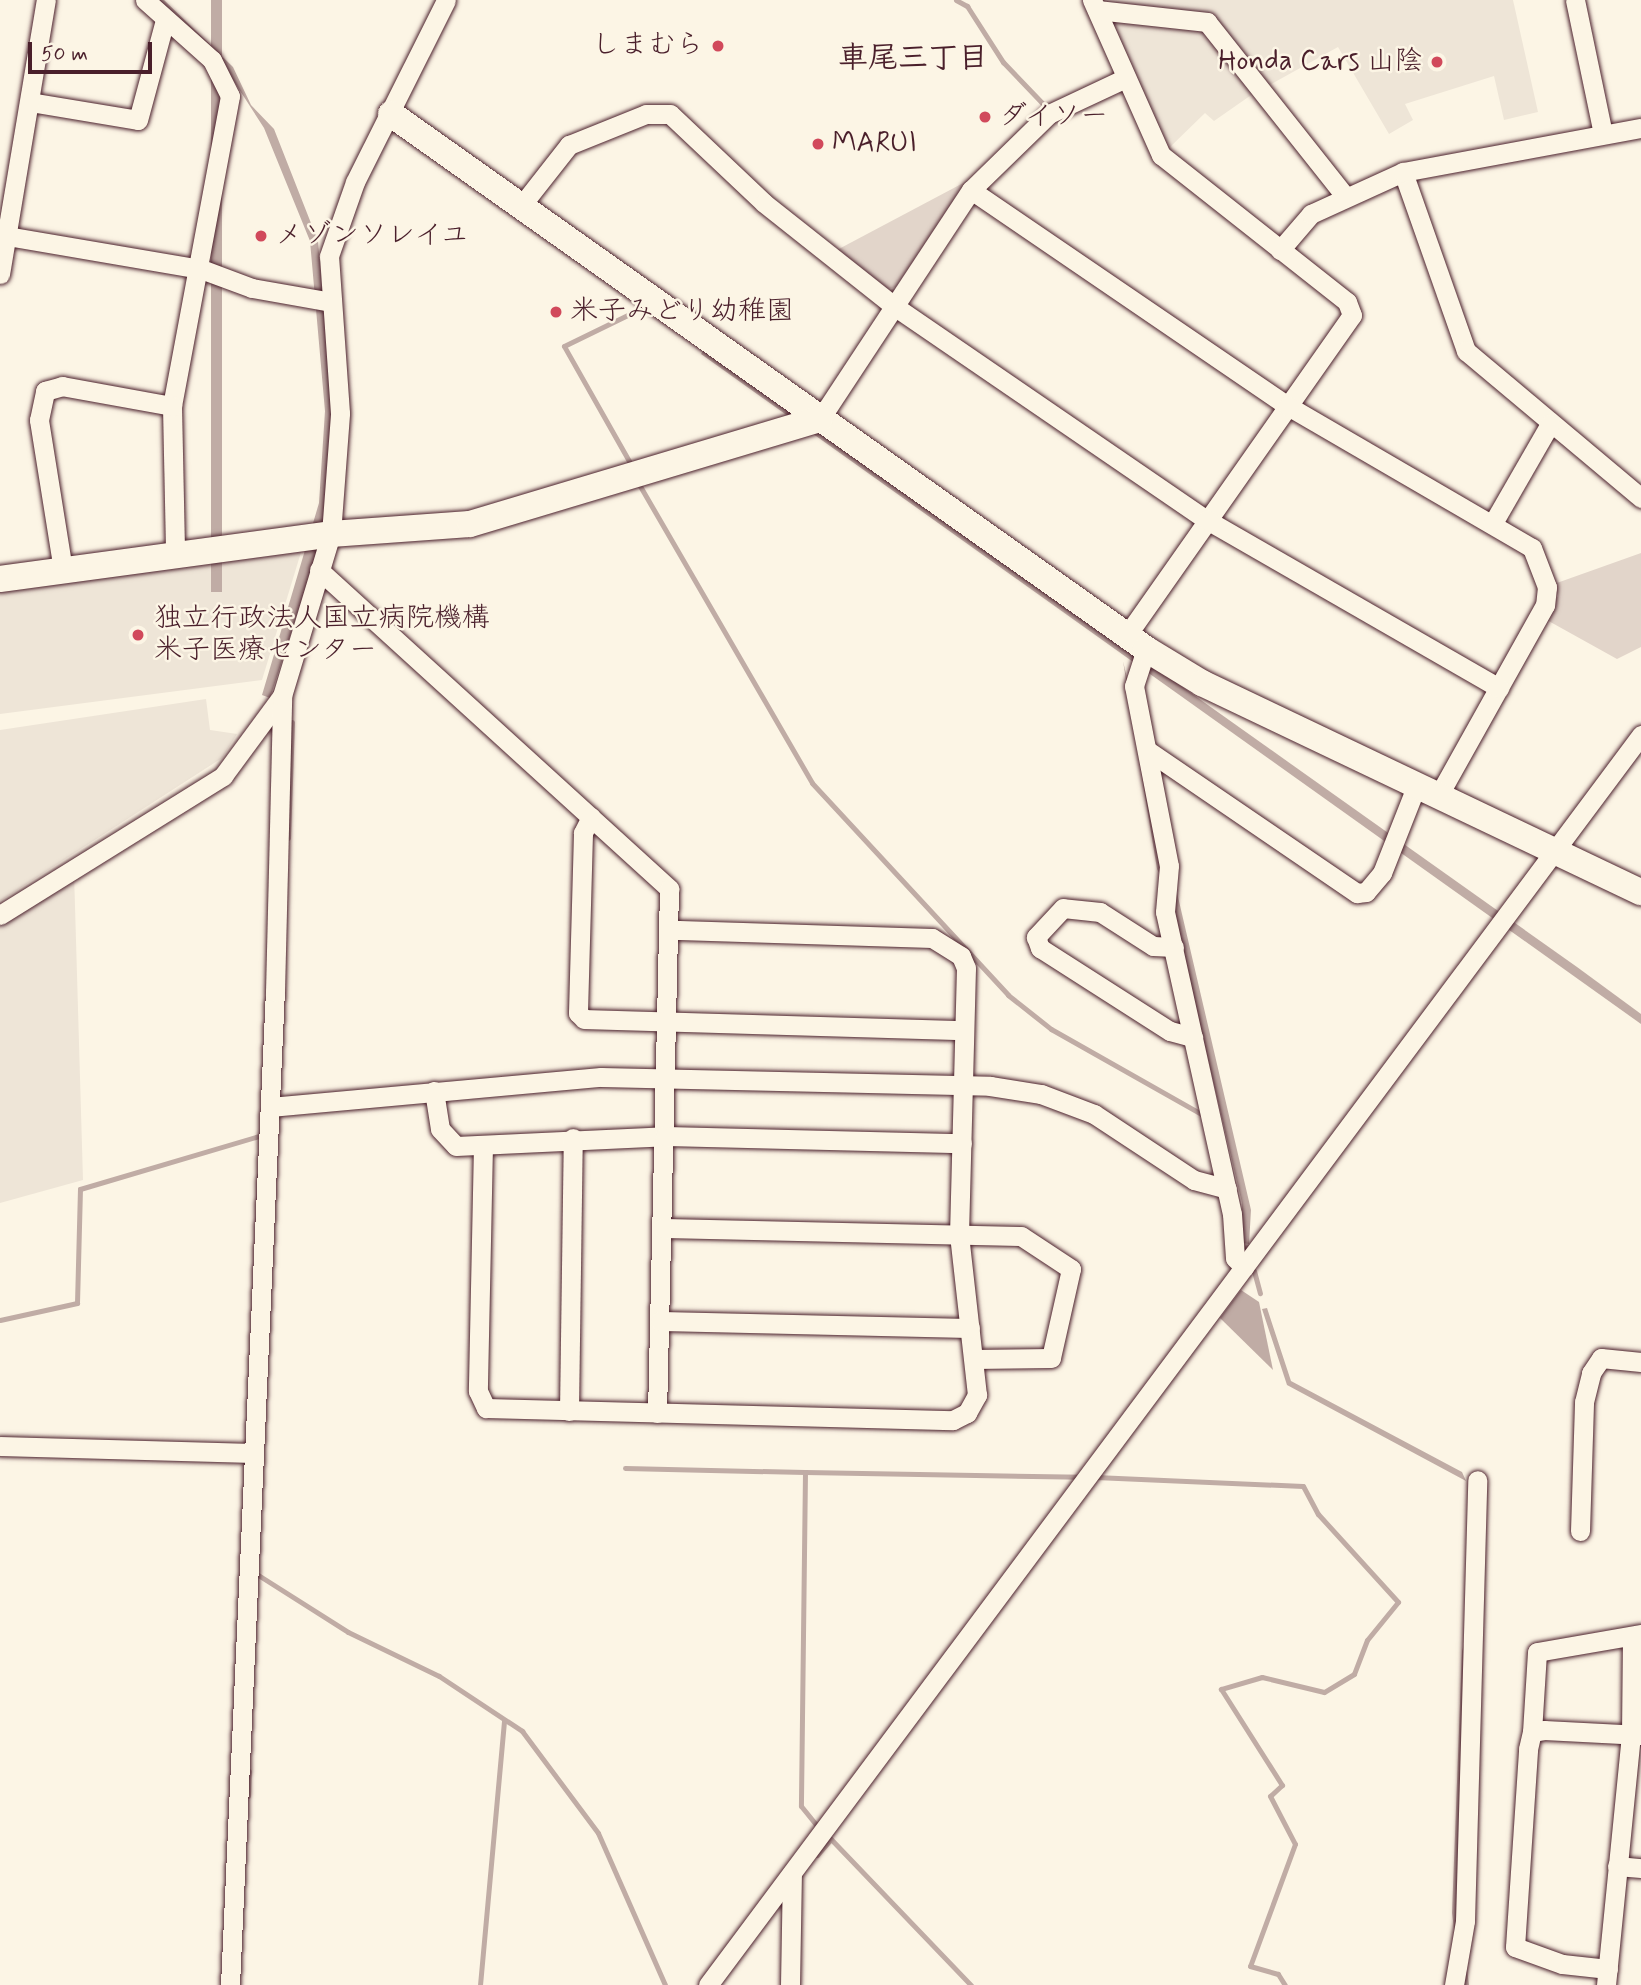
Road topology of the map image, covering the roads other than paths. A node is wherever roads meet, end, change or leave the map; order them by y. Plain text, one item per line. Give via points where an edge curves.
1 (46, 0) edge
2 (145, 0) edge
3 (446, 0) edge
4 (1575, 0) edge
5 (1094, 5) edge
6 (165, 20) junction
7 (1126, 78) junction
8 (30, 102) junction
9 (386, 124) junction
10 (1641, 128) edge
11 (1602, 134) junction
12 (1403, 172) junction
13 (971, 190) junction
14 (1345, 195) junction
15 (521, 206) junction
16 (7, 236) junction
17 (1280, 250) junction
18 (201, 269) junction
19 (0, 274) edge
20 (331, 302) junction
21 (894, 306) junction
22 (172, 406) junction
23 (1288, 406) junction
24 (820, 419) junction
25 (1550, 424) junction
26 (1641, 498) edge
27 (1208, 520) junction
28 (1493, 523) junction
29 (319, 536) junction
30 (175, 555) junction
31 (63, 570) junction
32 (319, 570) junction
33 (0, 579) edge
34 (1136, 651) junction
35 (1499, 688) junction
36 (282, 696) junction
37 (1641, 734) edge
38 (1147, 750) junction
39 (1429, 788) junction
40 (591, 817) junction
41 (1552, 850) junction
42 (1641, 892) edge
43 (0, 915) edge
44 (671, 930) junction
45 (1174, 947) junction
46 (668, 1023) junction
47 (963, 1030) junction
48 (1193, 1037) junction
49 (667, 1079) junction
50 (962, 1084) junction
51 (434, 1091) junction
52 (270, 1107) junction
53 (665, 1136) junction
54 (573, 1138) junction
55 (962, 1143) junction
56 (483, 1144) junction
57 (1227, 1189) junction
58 (663, 1228) junction
59 (959, 1235) junction
60 (1244, 1267) junction
61 (660, 1321) junction
62 (970, 1328) junction
63 (974, 1359) junction
64 (1641, 1362) edge
65 (569, 1411) junction
66 (657, 1413) junction
67 (0, 1446) edge
68 (253, 1453) junction
69 (1477, 1480) dead end
70 (1580, 1531) dead end
71 (1637, 1635) edge
72 (1532, 1732) junction
73 (1636, 1735) edge
74 (1617, 1866) junction
75 (1641, 1868) edge
76 (792, 1873) junction
77 (1607, 1977) edge
78 (230, 1985) edge
79 (708, 1985) edge
80 (790, 1985) edge
81 (1454, 1985) edge

1 - 8 street
2 - 6 street
3 - 9 street
4 - 11 street
5 - 7 street
5 - 14 street via 1207,22
6 - 8 street via 138,120
6 - 18 street via 212,60 230,96
7 - 13 street via 1049,114
7 - 17 street via 1161,155
8 - 16 street
9 - 15 street
9 - 20 street via 343,211 329,256
10 - 11 street
11 - 12 street
12 - 14 street
12 - 25 street via 1466,351
13 - 21 street
13 - 23 street
14 - 17 street via 1302,220
15 - 21 street via 569,145 664,112 764,203
15 - 24 street
16 - 18 street
16 - 19 street
17 - 23 street via 1347,302 1352,315
18 - 20 street via 303,300
18 - 22 street
20 - 29 street via 340,413
21 - 24 street
21 - 27 street
22 - 30 street
22 - 31 street via 62,386 45,391 39,420
23 - 27 street
23 - 28 street
24 - 29 street via 470,524
24 - 34 street
25 - 26 street
25 - 28 street
27 - 34 street
27 - 35 street
28 - 35 street via 1532,548 1548,594
29 - 30 street
29 - 32 street
30 - 31 street
31 - 33 street
32 - 36 street
32 - 40 street
34 - 38 street
34 - 39 street
35 - 39 street
36 - 43 street via 223,776
36 - 52 street
37 - 41 street
38 - 39 street via 1168,759 1352,892 1366,892
38 - 45 street
39 - 41 street
40 - 44 street via 669,889
40 - 46 street via 583,833 578,1013
41 - 42 street
41 - 60 street via 1506,919
44 - 46 street
44 - 47 street via 942,941 966,968
45 - 48 street
45 - 48 street via 1153,946 1100,912 1063,908 1036,937 1040,948 1170,1031
46 - 47 street
46 - 49 street
47 - 50 street
48 - 57 street
49 - 50 street
49 - 51 street
49 - 53 street
50 - 55 street
50 - 57 street via 1018,1088 1063,1101 1194,1180
51 - 52 street
51 - 56 street via 440,1129 448,1142
52 - 68 street
53 - 54 street
53 - 55 street
53 - 58 street
54 - 56 street
54 - 65 street
55 - 59 street
56 - 65 street via 480,1401 495,1411
57 - 60 street via 1235,1258
58 - 59 street
58 - 61 street
59 - 62 street
59 - 63 street via 1021,1236 1071,1269 1051,1358
60 - 76 street
61 - 62 street
61 - 66 street
62 - 63 street
63 - 66 street via 977,1395 967,1413 953,1420
64 - 70 street via 1601,1358 1591,1373 1584,1402
65 - 66 street
67 - 68 street
68 - 78 street
69 - 81 street via 1465,1921
71 - 72 street via 1537,1652
71 - 73 street
72 - 73 street
72 - 77 street via 1515,1947
73 - 74 street
74 - 75 street
74 - 77 street
76 - 79 street
76 - 80 street

